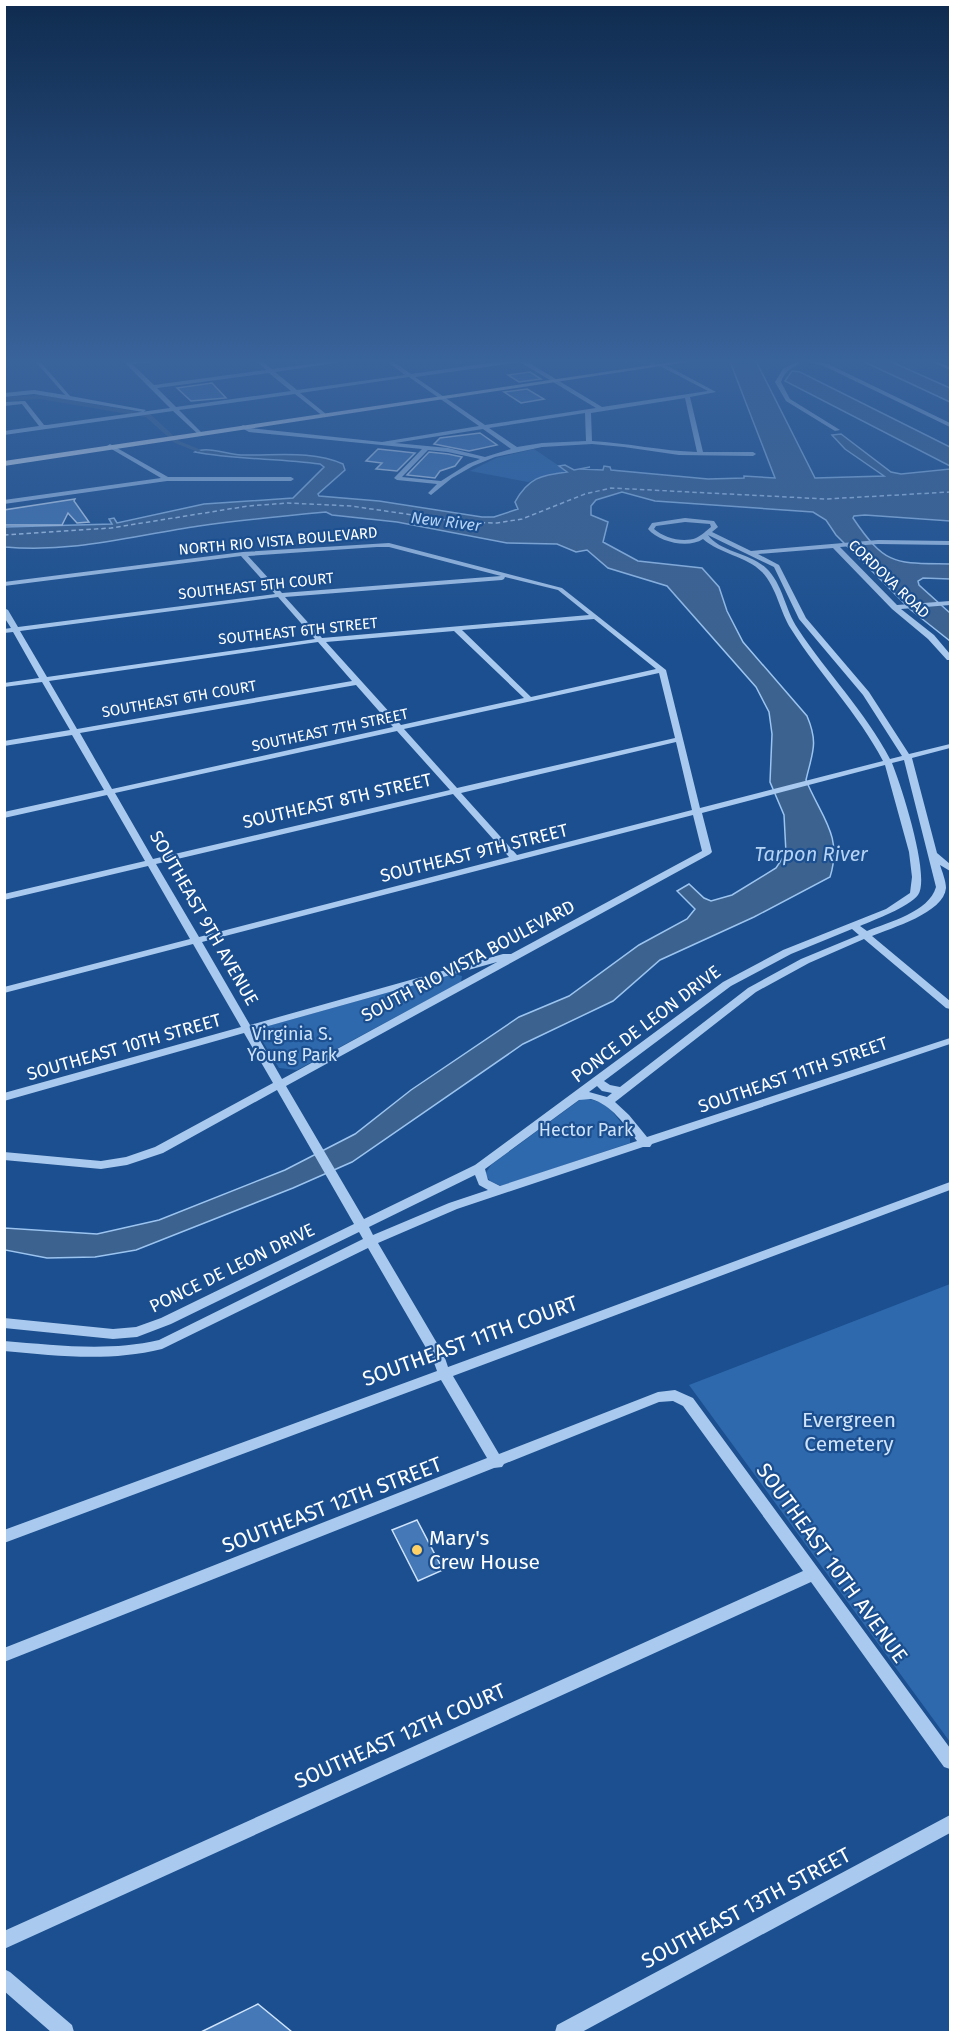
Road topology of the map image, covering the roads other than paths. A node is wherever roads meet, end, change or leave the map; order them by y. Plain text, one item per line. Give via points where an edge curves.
1 (61, 454) edge
2 (123, 454) edge
3 (420, 454) edge
4 (467, 454) edge
5 (500, 454) edge
6 (483, 458) junction
7 (4, 462) edge
8 (167, 479) junction
9 (291, 479) dead end
10 (441, 483) junction
11 (431, 493) dead end
12 (4, 502) edge
13 (706, 535) junction
14 (951, 543) edge
15 (839, 545) junction
16 (750, 553) junction
17 (243, 554) junction
18 (512, 577) junction
19 (4, 584) edge
20 (279, 595) junction
21 (951, 603) edge
22 (895, 608) junction
23 (4, 610) edge
24 (596, 617) junction
25 (16, 629) junction
26 (456, 630) junction
27 (4, 631) edge
28 (320, 640) junction
29 (951, 658) edge
30 (662, 670) junction
31 (45, 677) junction
32 (358, 682) junction
33 (4, 685) edge
34 (529, 699) junction
35 (400, 728) junction
36 (74, 730) junction
37 (679, 739) junction
38 (4, 744) edge
39 (951, 746) edge
40 (907, 757) junction
41 (888, 762) junction
42 (455, 790) junction
43 (110, 792) junction
44 (697, 813) junction
45 (4, 815) edge
46 (913, 848) junction
47 (930, 852) junction
48 (516, 859) junction
49 (151, 862) junction
50 (951, 868) edge
51 (4, 897) edge
52 (853, 925) junction
53 (867, 936) junction
54 (196, 941) junction
55 (529, 950) junction
56 (456, 970) junction
57 (467, 983) junction
58 (4, 990) edge
59 (951, 1006) edge
60 (248, 1030) junction
61 (951, 1041) edge
62 (598, 1081) junction
63 (279, 1083) junction
64 (621, 1091) junction
65 (579, 1096) junction
66 (4, 1098) edge
67 (609, 1101) junction
68 (646, 1144) junction
69 (4, 1156) edge
70 (479, 1168) junction
71 (951, 1186) edge
72 (500, 1191) junction
73 (362, 1225) junction
74 (371, 1241) junction
75 (317, 1247) junction
76 (328, 1262) junction
77 (4, 1323) edge
78 (4, 1346) edge
79 (444, 1373) junction
80 (675, 1395) joint
81 (497, 1463) junction
82 (4, 1537) edge
83 (813, 1574) junction
84 (4, 1655) edge
85 (951, 1761) edge
86 (951, 1824) edge
87 (4, 1940) edge
88 (4, 1978) edge
89 (65, 2032) edge
90 (564, 2032) edge

1 - 7 main road
2 - 8 street
3 - 10 street via 397,478
4 - 6 street
5 - 6 street
6 - 10 street
8 - 9 street
8 - 12 street
10 - 11 street
13 - 13 street, PONCE DE LEON DRIVE via 715,526 712,522 666,521 651,529 665,539 697,540
13 - 16 street, PONCE DE LEON DRIVE
13 - 41 street, PONCE DE LEON DRIVE via 764,570 794,630 851,701
14 - 15 street
15 - 16 street
15 - 22 street, CORDOVA ROAD
16 - 40 street, PONCE DE LEON DRIVE via 777,566 803,619 866,694
17 - 18 street, NORTH RIO VISTA BOULEVARD via 389,545
17 - 19 street, NORTH RIO VISTA BOULEVARD
17 - 20 street
18 - 20 street, SOUTHEAST 5TH COURT
18 - 24 street, NORTH RIO VISTA BOULEVARD via 560,589
20 - 25 street, SOUTHEAST 5TH COURT
20 - 28 street
21 - 22 street
22 - 29 street, CORDOVA ROAD
23 - 25 street, SOUTHEAST 9TH AVENUE
24 - 26 street, SOUTHEAST 6TH STREET
24 - 30 street, NORTH RIO VISTA BOULEVARD
25 - 27 street, SOUTHEAST 5TH COURT
25 - 31 street, SOUTHEAST 9TH AVENUE
26 - 28 street, SOUTHEAST 6TH STREET
26 - 34 street
28 - 31 street, SOUTHEAST 6TH STREET
28 - 32 street
30 - 34 street, SOUTHEAST 7TH STREET
30 - 37 street
31 - 33 street, SOUTHEAST 6TH STREET
31 - 36 street, SOUTHEAST 9TH AVENUE
32 - 35 street
32 - 36 street, SOUTHEAST 6TH COURT
34 - 35 street, SOUTHEAST 7TH STREET
35 - 42 street
35 - 43 street, SOUTHEAST 7TH STREET
36 - 38 street, SOUTHEAST 6TH COURT
36 - 43 street, SOUTHEAST 9TH AVENUE
37 - 42 street, SOUTHEAST 8TH STREET
37 - 44 street
39 - 40 street, SOUTHEAST 9TH STREET
40 - 41 street, SOUTHEAST 9TH STREET
40 - 47 street, PONCE DE LEON DRIVE
41 - 44 street, SOUTHEAST 9TH STREET
41 - 46 street, PONCE DE LEON DRIVE
42 - 48 street
42 - 49 street, SOUTHEAST 8TH STREET
43 - 45 street, SOUTHEAST 7TH STREET
43 - 49 street, SOUTHEAST 9TH AVENUE
44 - 48 street, SOUTHEAST 9TH STREET
44 - 55 street, SOUTH RIO VISTA BOULEVARD via 707,852
46 - 47 street
46 - 52 street, PONCE DE LEON DRIVE via 915,894 896,907
47 - 50 street
47 - 53 street, PONCE DE LEON DRIVE via 941,887 939,897 931,906
48 - 54 street, SOUTHEAST 9TH STREET
49 - 51 street, SOUTHEAST 8TH STREET
49 - 54 street, SOUTHEAST 9TH AVENUE
52 - 53 street
52 - 62 street, PONCE DE LEON DRIVE via 787,952 727,984
53 - 59 street
53 - 64 street, PONCE DE LEON DRIVE via 805,961 752,990
54 - 58 street, SOUTHEAST 9TH STREET
54 - 60 street, SOUTHEAST 9TH AVENUE
55 - 56 street, SOUTHEAST 10TH STREET
55 - 57 street, SOUTH RIO VISTA BOULEVARD
56 - 57 street
56 - 60 street, SOUTHEAST 10TH STREET
57 - 63 street, SOUTH RIO VISTA BOULEVARD
60 - 63 street, SOUTHEAST 9TH AVENUE
60 - 66 street, SOUTHEAST 10TH STREET
61 - 68 street, SOUTHEAST 11TH STREET
62 - 64 street via 606,1088
62 - 65 street, PONCE DE LEON DRIVE
63 - 69 street, SOUTH RIO VISTA BOULEVARD via 159,1150 128,1161 101,1164
63 - 73 street, SOUTHEAST 9TH AVENUE
64 - 67 street, PONCE DE LEON DRIVE
65 - 67 street via 597,1095
65 - 70 street, PONCE DE LEON DRIVE
67 - 68 street
68 - 72 street, SOUTHEAST 11TH STREET
70 - 72 street via 483,1182
70 - 73 street, PONCE DE LEON DRIVE
71 - 79 street, SOUTHEAST 11TH COURT
72 - 74 street, SOUTHEAST 11TH STREET
73 - 74 street, SOUTHEAST 9TH AVENUE
73 - 75 street, PONCE DE LEON DRIVE
74 - 76 street, PONCE DE LEON DRIVE
74 - 79 street, SOUTHEAST 9TH AVENUE via 440,1359
75 - 76 street via 327,1253
75 - 77 street, PONCE DE LEON DRIVE via 137,1332 113,1334
76 - 78 street, PONCE DE LEON DRIVE via 182,1335 136,1352 108,1355
79 - 81 street, SOUTHEAST 9TH AVENUE
79 - 82 street, SOUTHEAST 11TH COURT
80 - 81 street, SOUTHEAST 12TH STREET via 658,1398
80 - 83 street, SOUTHEAST 10TH AVENUE via 688,1402
81 - 84 street, SOUTHEAST 12TH STREET
83 - 85 street, SOUTHEAST 10TH AVENUE
83 - 87 street, SOUTHEAST 12TH COURT
86 - 90 street, SOUTHEAST 13TH STREET
88 - 89 street

